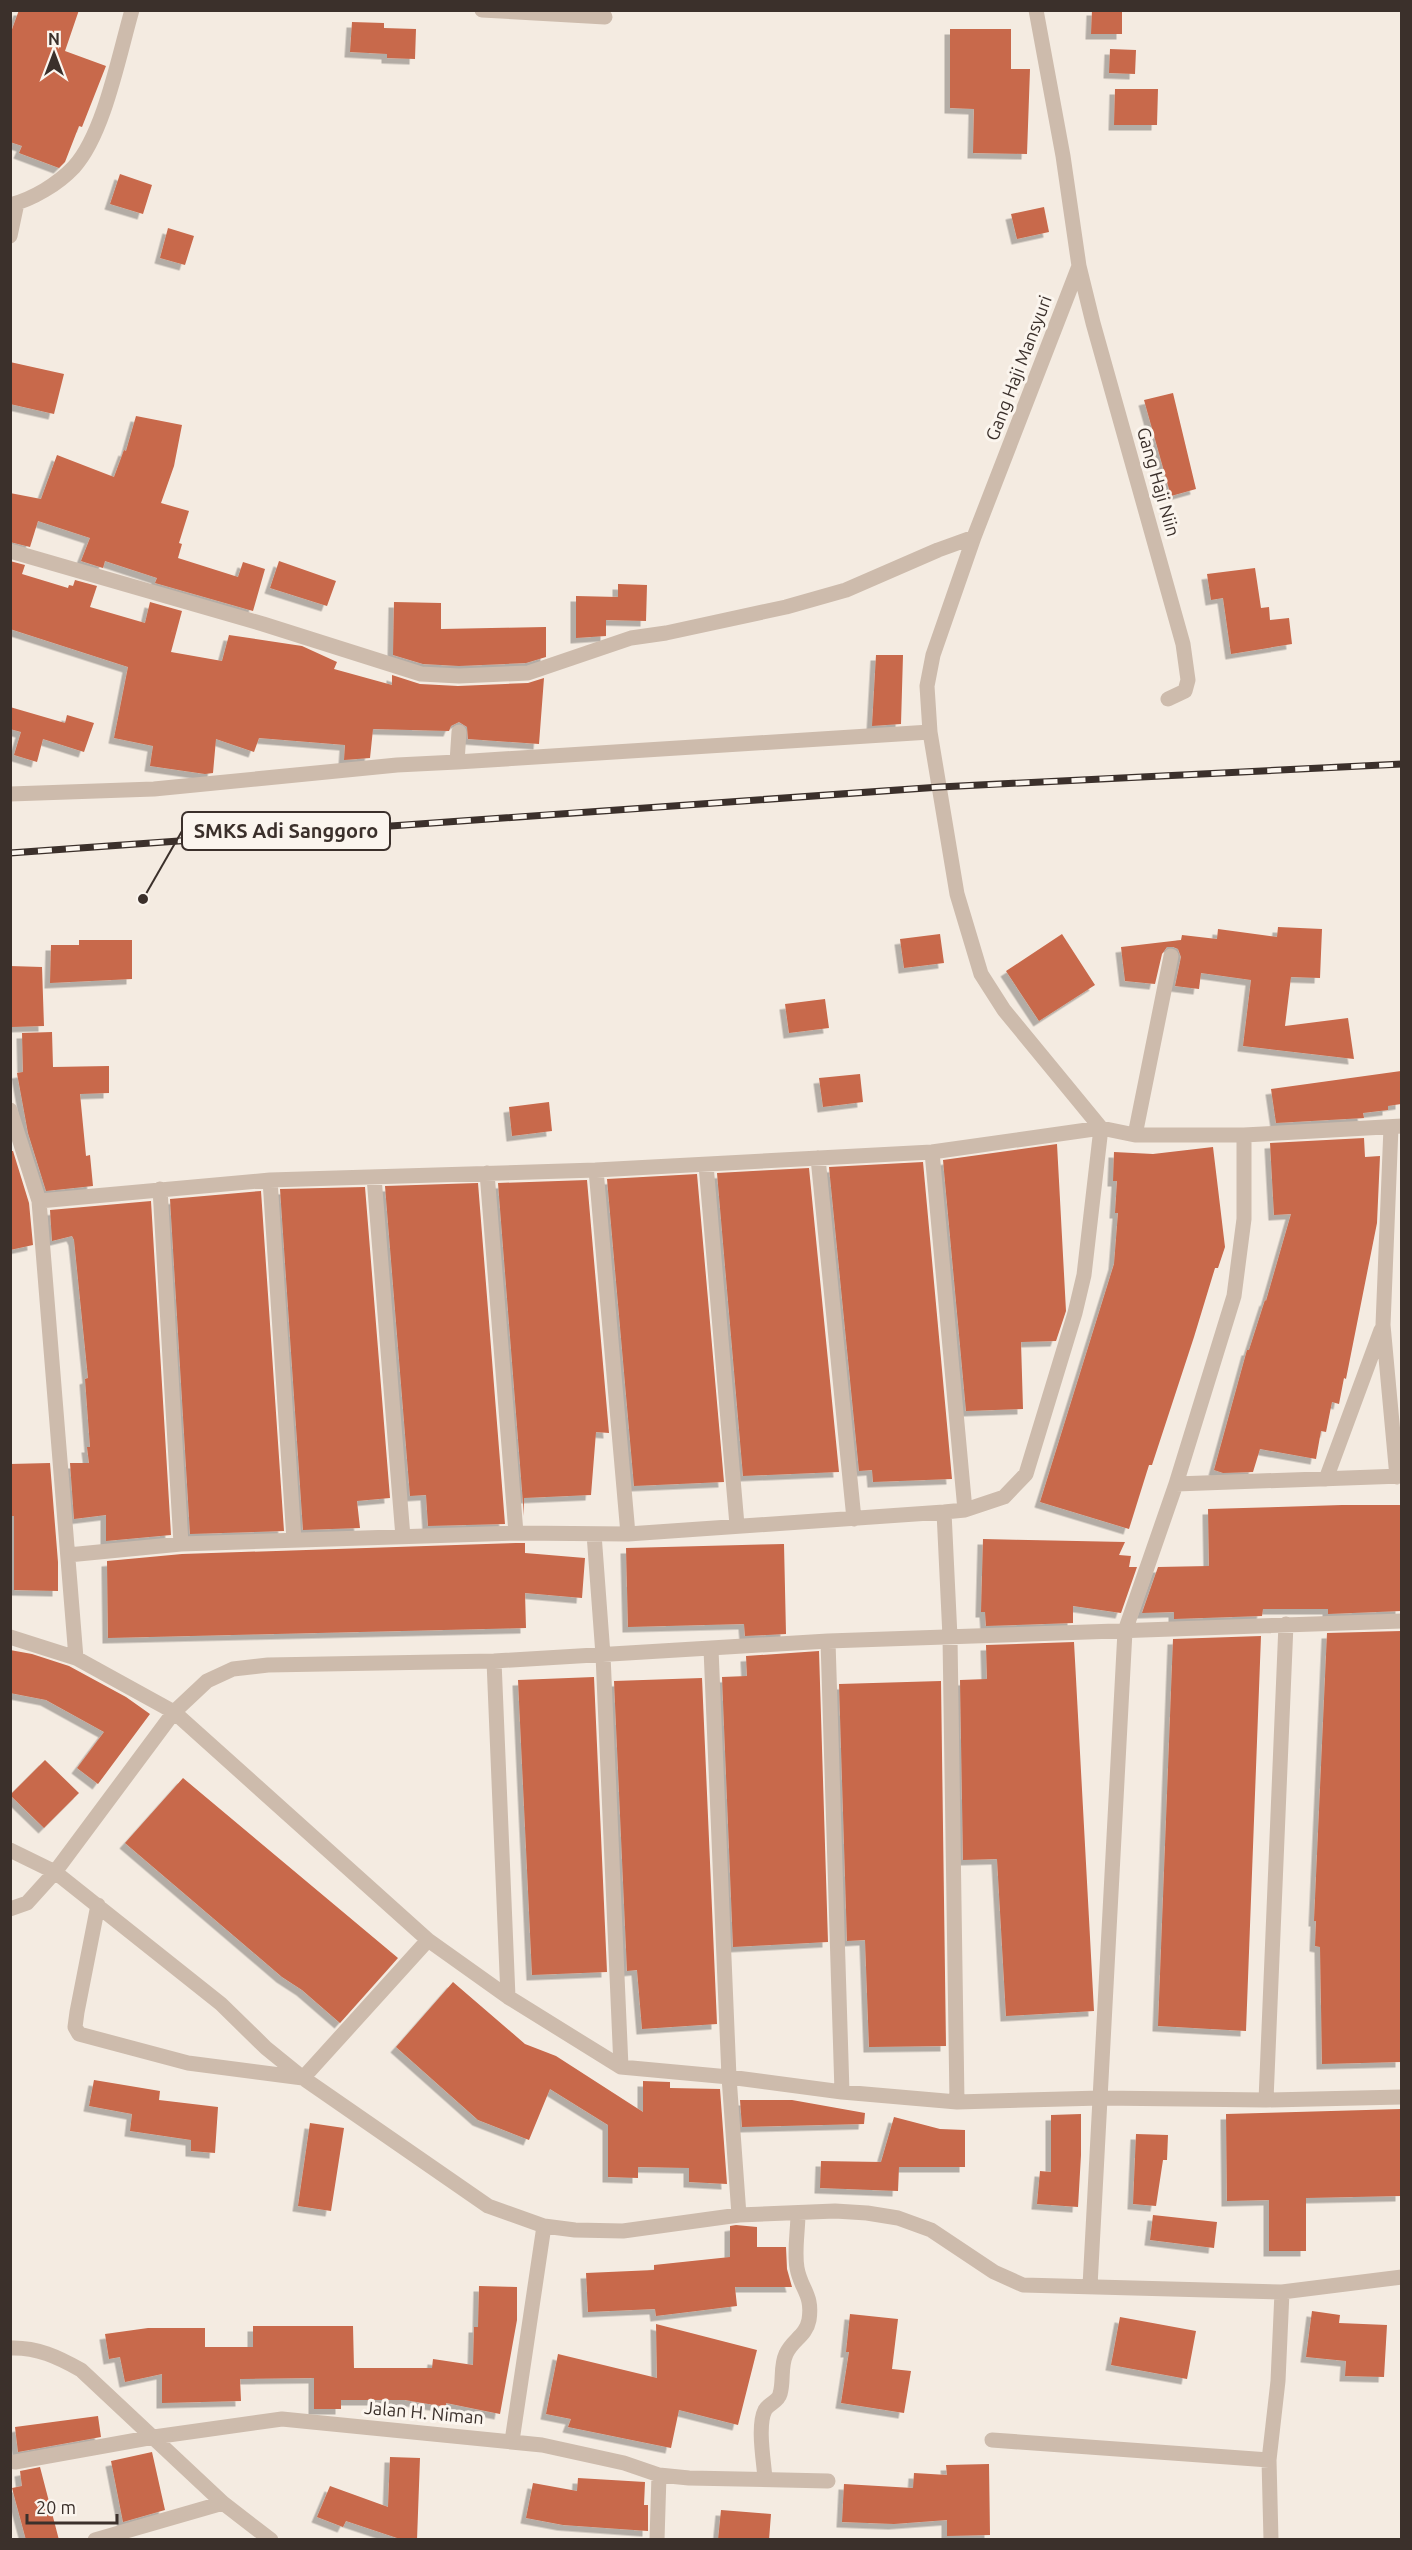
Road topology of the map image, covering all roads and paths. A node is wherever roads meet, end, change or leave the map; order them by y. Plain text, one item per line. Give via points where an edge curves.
1 (132, 10) edge
2 (482, 10) edge
3 (1036, 10) edge
4 (605, 17) dead end
5 (14, 204) edge
6 (10, 236) edge
7 (1079, 266) junction
8 (974, 537) junction
9 (10, 551) edge
10 (1168, 699) dead end
11 (459, 732) dead end
12 (930, 732) junction
13 (457, 762) junction
14 (10, 794) edge
15 (1171, 956) dead end
16 (10, 1110) edge
17 (1396, 1127) edge
18 (1101, 1128) junction
19 (1136, 1135) junction
20 (1244, 1135) junction
21 (932, 1152) junction
22 (818, 1158) junction
23 (706, 1165) junction
24 (597, 1170) junction
25 (487, 1173) junction
26 (374, 1178) junction
27 (270, 1180) junction
28 (160, 1189) junction
29 (39, 1201) junction
30 (1383, 1325) junction
31 (1399, 1477) edge
32 (1326, 1479) junction
33 (1176, 1484) junction
34 (965, 1510) junction
35 (944, 1512) junction
36 (854, 1519) junction
37 (736, 1525) junction
38 (516, 1533) junction
39 (594, 1534) junction
40 (628, 1534) junction
41 (404, 1537) junction
42 (294, 1540) junction
43 (181, 1544) junction
44 (68, 1556) junction
45 (1401, 1621) edge
46 (1286, 1624) junction
47 (1125, 1631) junction
48 (10, 1637) edge
49 (950, 1637) junction
50 (828, 1641) junction
51 (711, 1648) junction
52 (603, 1655) junction
53 (76, 1658) junction
54 (494, 1661) junction
55 (174, 1712) junction
56 (10, 1850) edge
57 (56, 1872) junction
58 (98, 1905) junction
59 (10, 1909) edge
60 (428, 1940) junction
61 (508, 1997) junction
62 (621, 2067) junction
63 (729, 2077) junction
64 (303, 2078) junction
65 (843, 2092) junction
66 (1401, 2097) edge
67 (1101, 2098) junction
68 (1266, 2100) junction
69 (957, 2102) junction
70 (798, 2213) junction
71 (739, 2215) junction
72 (543, 2226) junction
73 (1401, 2277) edge
74 (1090, 2286) junction
75 (1282, 2292) junction
76 (10, 2348) edge
77 (154, 2437) junction
78 (992, 2440) dead end
79 (512, 2441) junction
80 (1269, 2460) junction
81 (15, 2462) dead end
82 (659, 2475) junction
83 (765, 2479) junction
84 (828, 2481) dead end
85 (223, 2503) junction
86 (95, 2540) edge
87 (271, 2540) edge
88 (657, 2540) edge
89 (1271, 2540) edge

1 - 5 street via 90,144 74,167 46,189
2 - 4 street
3 - 7 street, Gang Haji Mansyuri
5 - 6 street
7 - 8 street, Gang Haji Mansyuri
7 - 10 street, Gang Haji Niin via 1183,645 1188,680 1185,690
8 - 9 street via 846,590 786,607 631,638 528,673 459,676 421,674
8 - 12 street, Gang Haji Mansyuri via 933,655 927,686
11 - 13 street
12 - 13 street
12 - 18 street, Gang Haji Mansyuri via 957,894 981,974 1004,1010
13 - 14 street via 154,789
15 - 19 street
16 - 29 street
17 - 20 street
17 - 30 street
18 - 19 street
18 - 21 street
18 - 34 street via 1084,1275 1026,1474 1004,1497
19 - 20 street
20 - 33 street via 1244,1220 1234,1296
21 - 22 street
21 - 34 street
22 - 23 street
22 - 36 street
23 - 24 street
23 - 37 street
24 - 25 street
24 - 40 street
25 - 26 street
25 - 38 street
26 - 27 street
26 - 41 street
27 - 28 street
27 - 42 street
28 - 29 street
28 - 43 street
29 - 44 street
30 - 31 street
30 - 32 street
31 - 32 street
32 - 33 street
33 - 47 street
34 - 35 street
35 - 36 street
35 - 49 street
36 - 37 street
37 - 40 street
38 - 39 street
38 - 41 street
39 - 40 street
39 - 52 street
41 - 42 street
42 - 43 street
43 - 44 street
44 - 53 street
45 - 46 street
46 - 47 street
46 - 68 street
47 - 49 street
47 - 67 street
48 - 53 street
49 - 50 street
49 - 69 street
50 - 51 street
50 - 65 street
51 - 52 street
51 - 63 street
52 - 54 street
52 - 62 street
53 - 55 street
54 - 55 street via 233,1669 207,1681
54 - 61 street
55 - 57 street
55 - 60 street
56 - 57 street
57 - 58 street
57 - 59 street via 27,1903
58 - 64 street via 221,2004
58 - 64 street via 76,2019 79,2034 188,2063
60 - 61 street
60 - 64 street
61 - 62 street
62 - 63 street
63 - 65 street
63 - 71 street
64 - 72 street via 488,2206
65 - 69 street
66 - 68 street
67 - 68 street
67 - 69 street
67 - 74 street
70 - 71 street
70 - 74 street via 835,2211 898,2218 931,2230 994,2272 1023,2285
70 - 83 street via 796,2265 809,2297 808,2323 805,2333 789,2347 782,2365 780,2394 764,2412
71 - 72 street via 623,2231
72 - 79 street
73 - 75 street
74 - 75 street
75 - 80 street
76 - 77 street via 34,2348 81,2370
77 - 79 street, Jalan H. Niman via 282,2420
77 - 81 street, Jalan H. Niman
77 - 85 street
78 - 80 street
79 - 82 street, Jalan H. Niman via 589,2454
80 - 89 street
82 - 83 street, Jalan H. Niman
82 - 88 street
83 - 84 street, Jalan H. Niman
85 - 86 street
85 - 87 street

